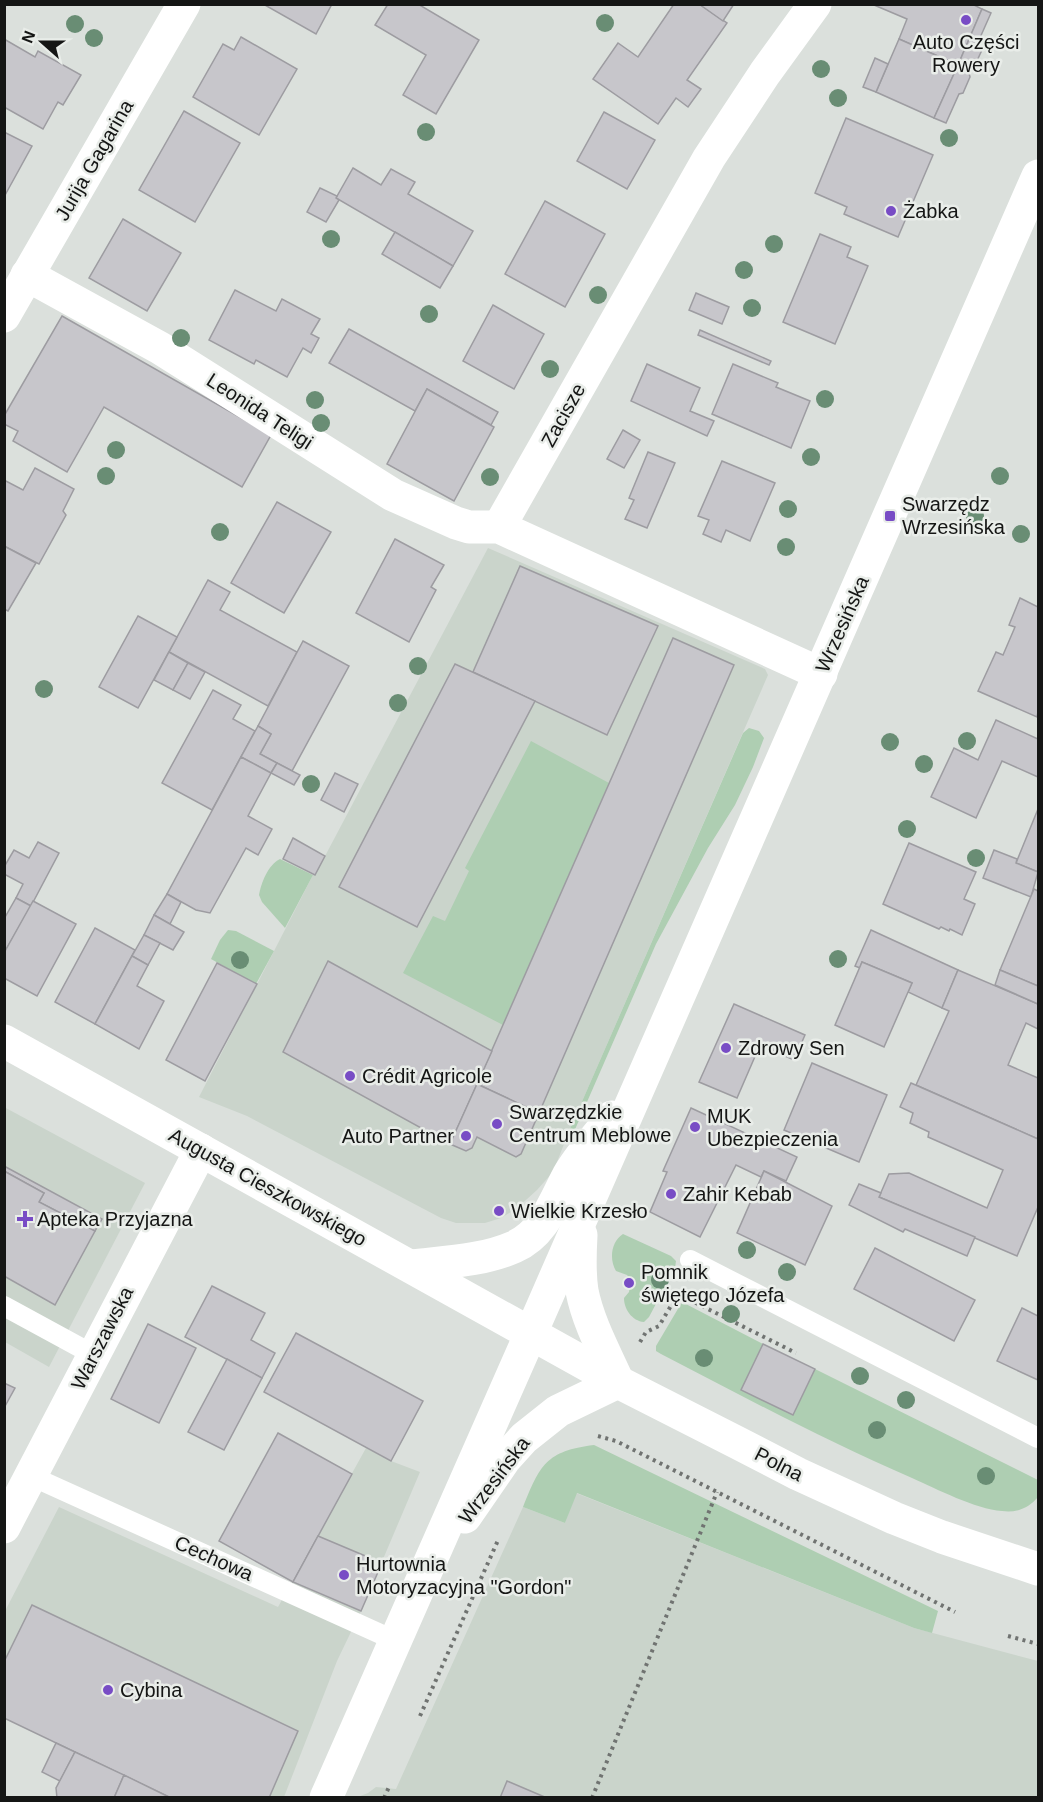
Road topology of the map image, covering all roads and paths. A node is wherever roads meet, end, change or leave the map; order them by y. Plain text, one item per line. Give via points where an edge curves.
1 (184, 4) edge
2 (815, 4) edge
3 (1038, 176) edge
4 (27, 275) junction
5 (4, 316) edge
6 (499, 527) junction
7 (820, 674) junction
8 (4, 1041) edge
9 (646, 1072) junction
10 (201, 1149) junction
11 (582, 1217) junction
12 (690, 1260) dead end
13 (411, 1266) junction
14 (4, 1306) edge
15 (531, 1333) junction
16 (640, 1343) dead end
17 (94, 1355) junction
18 (805, 1357) dead end
19 (618, 1382) junction
20 (589, 1435) dead end
21 (1038, 1438) edge
22 (31, 1476) junction
23 (717, 1492) junction
24 (4, 1527) edge
25 (502, 1530) dead end
26 (1038, 1568) edge
27 (424, 1575) junction
28 (955, 1612) dead end
29 (1008, 1636) dead end
30 (396, 1641) junction
31 (1038, 1644) edge
32 (420, 1716) dead end
33 (389, 1787) dead end
34 (326, 1797) edge
35 (384, 1797) edge
36 (592, 1797) edge

1 - 4 street, Jurija Gagarina
2 - 6 street, Zacisze via 709,158
3 - 7 street, Wrzesińska
4 - 5 street, Jurija Gagarina
4 - 6 street, Leonida Teligi via 160,348 393,495 456,523
6 - 7 street
7 - 9 street, Wrzesińska
8 - 10 street, Augusta Cieszkowskiego
9 - 11 street, Wrzesińska
9 - 13 street, Wrzesińska via 569,1175 538,1230 516,1246 493,1254
10 - 13 street, Augusta Cieszkowskiego
10 - 17 street, Warszawska
11 - 15 street, Wrzesińska
11 - 19 street, Wrzesińska via 583,1293
12 - 21 lane
13 - 15 street, Augusta Cieszkowskiego
14 - 17 lane
15 - 19 street, Polna
15 - 27 street, Wrzesińska
16 - 18 path via 645,1332 658,1326 678,1293
17 - 22 street, Warszawska
19 - 26 street, Polna via 884,1514
19 - 27 street, Wrzesińska via 558,1411 514,1447
20 - 23 path via 616,1441
22 - 24 street, Warszawska
22 - 30 lane, Cechowa
23 - 28 path
23 - 36 path
25 - 32 path
27 - 30 street, Wrzesińska
29 - 31 path
30 - 34 street, Wrzesińska
33 - 35 path

